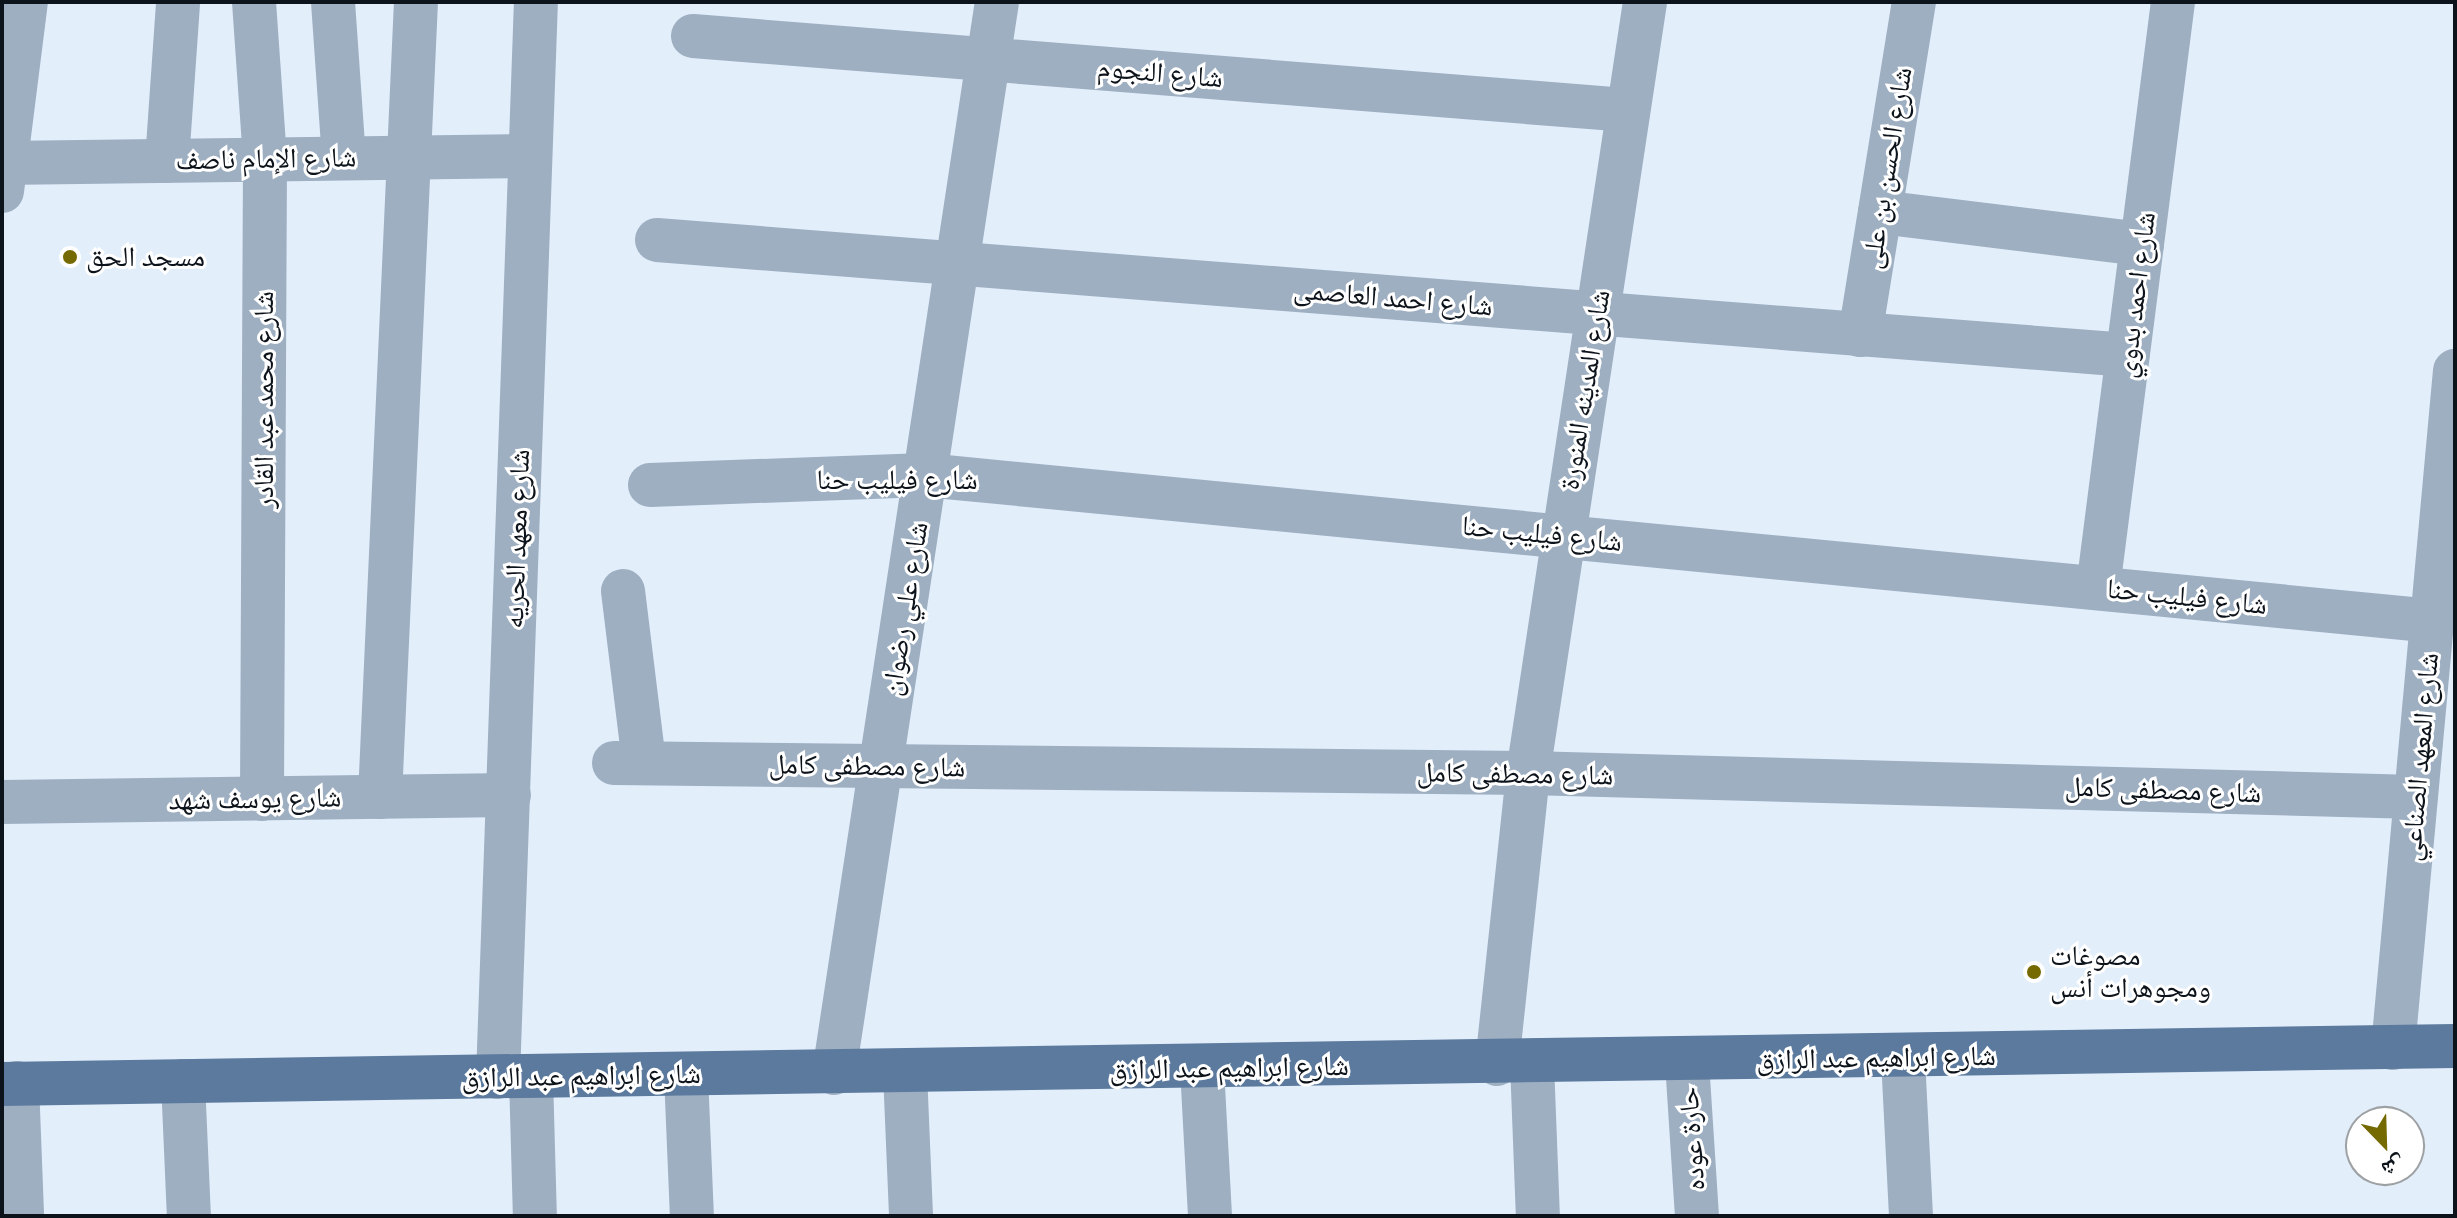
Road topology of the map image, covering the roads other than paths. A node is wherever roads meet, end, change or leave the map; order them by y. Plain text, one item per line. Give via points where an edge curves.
1 (26, 2) edge
2 (178, 2) edge
3 (254, 2) edge
4 (333, 2) edge
5 (416, 2) edge
6 (536, 2) edge
7 (997, 2) edge
8 (1645, 2) edge
9 (1914, 2) edge
10 (2173, 2) edge
11 (693, 36) dead end
12 (989, 59) junction
13 (1628, 110) junction
14 (530, 156) junction
15 (409, 157) junction
16 (344, 158) junction
17 (265, 159) junction
18 (167, 161) junction
19 (3, 173) edge
20 (1880, 212) junction
21 (657, 240) dead end
22 (2142, 244) junction
23 (958, 263) junction
24 (1596, 314) junction
25 (1860, 335) junction
26 (2128, 355) junction
27 (2455, 371) edge
28 (925, 475) junction
29 (650, 485) dead end
30 (1563, 536) junction
31 (2098, 588) junction
32 (623, 591) dead end
33 (2432, 621) junction
34 (881, 766) junction
35 (1528, 773) junction
36 (509, 795) junction
37 (380, 797) junction
38 (2416, 797) junction
39 (262, 799) junction
40 (2, 802) edge
41 (2455, 1046) edge
42 (2393, 1048) junction
43 (1903, 1058) junction
44 (1687, 1062) junction
45 (1515, 1064) junction
46 (1202, 1068) junction
47 (905, 1072) junction
48 (834, 1073) junction
49 (686, 1075) junction
50 (514, 1077) junction
51 (183, 1081) junction
52 (9, 1084) edge
53 (22, 1216) edge
54 (189, 1216) edge
55 (535, 1216) edge
56 (692, 1216) edge
57 (911, 1216) edge
58 (1210, 1216) edge
59 (1538, 1216) edge
60 (1697, 1216) edge
61 (1911, 1216) edge

1 - 19 street
2 - 18 street
3 - 17 street, شارع محمد عبد القادر
4 - 16 street
5 - 15 street
6 - 14 street, شارع معهد الحريه
7 - 12 street, شارع علي رضوان
8 - 13 street, شارع المدينه المنورة
9 - 20 street, شارع الحسن بن على
10 - 22 street, شارع احمد بدوي
11 - 12 street, شارع النجوم
12 - 13 street, شارع النجوم
12 - 23 street, شارع علي رضوان
13 - 24 street, شارع المدينه المنورة
14 - 15 street, شارع الإمام ناصف
14 - 36 street, شارع معهد الحريه
15 - 16 street, شارع الإمام ناصف
15 - 37 street
16 - 17 street, شارع الإمام ناصف
17 - 18 street, شارع الإمام ناصف
17 - 39 street, شارع محمد عبد القادر
18 - 19 street, شارع الإمام ناصف
20 - 22 street
20 - 25 street, شارع الحسن بن على
21 - 23 street, شارع احمد العاصمى
22 - 26 street, شارع احمد بدوي
23 - 24 street, شارع احمد العاصمى
23 - 28 street, شارع علي رضوان
24 - 25 street, شارع احمد العاصمى
24 - 30 street, شارع المدينه المنورة
25 - 26 street, شارع احمد العاصمى
26 - 31 street, شارع احمد بدوي
27 - 33 street, شارع المعهد الصناعي
28 - 29 street, شارع فيليب حنا
28 - 30 street, شارع فيليب حنا
28 - 34 street, شارع علي رضوان
30 - 31 street, شارع فيليب حنا
30 - 35 street, شارع المدينه المنورة
31 - 33 street, شارع فيليب حنا
32 - 34 street, شارع مصطفى كامل via 629,763
33 - 38 street, شارع المعهد الصناعي
34 - 35 street, شارع مصطفى كامل
34 - 48 street, شارع علي رضوان
35 - 38 street, شارع مصطفى كامل
35 - 45 street, شارع المدينه المنورة
36 - 37 street, شارع يوسف شهد
36 - 50 street, شارع معهد الحريه
37 - 39 street, شارع يوسف شهد
38 - 42 street, شارع المعهد الصناعي
39 - 40 street, شارع يوسف شهد
41 - 42 main road, شارع ابراهيم عبد الرازق
42 - 43 main road, شارع ابراهيم عبد الرازق
43 - 44 main road, شارع ابراهيم عبد الرازق
43 - 61 street
44 - 45 main road, شارع ابراهيم عبد الرازق
44 - 60 street, حارة عوده
45 - 46 main road, شارع ابراهيم عبد الرازق
45 - 59 street, شارع المدينه المنورة
46 - 47 main road, شارع ابراهيم عبد الرازق
46 - 58 street
47 - 48 main road, شارع ابراهيم عبد الرازق
47 - 57 street
48 - 49 main road, شارع ابراهيم عبد الرازق
49 - 50 main road, شارع ابراهيم عبد الرازق
49 - 56 street
50 - 51 main road, شارع ابراهيم عبد الرازق
50 - 55 street, شارع معهد الحريه
51 - 52 main road, شارع ابراهيم عبد الرازق
51 - 54 street
52 - 53 street

